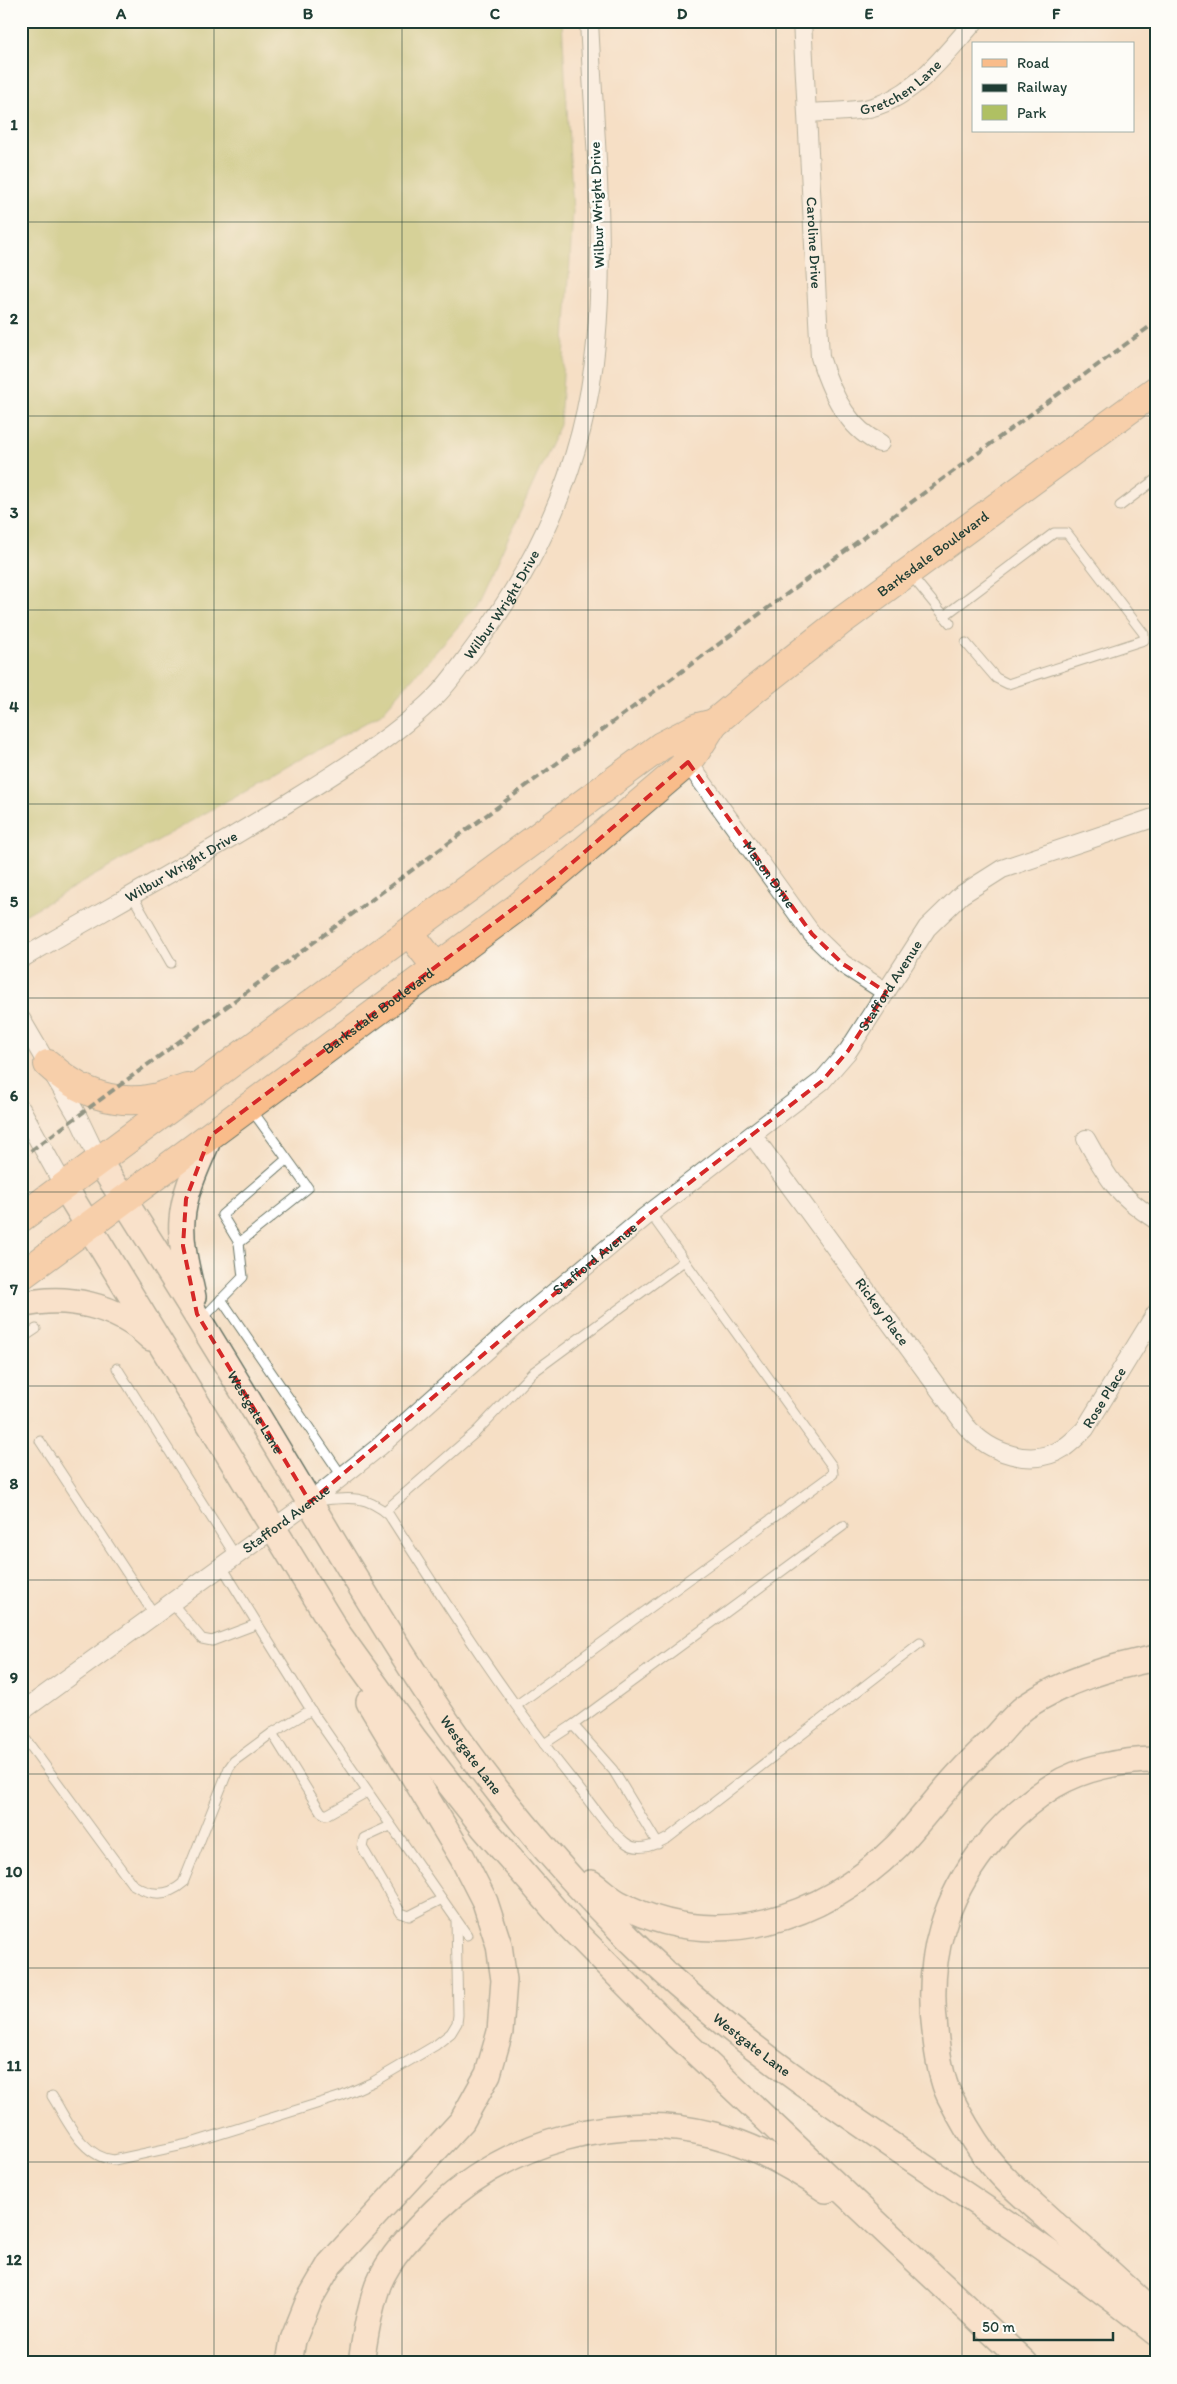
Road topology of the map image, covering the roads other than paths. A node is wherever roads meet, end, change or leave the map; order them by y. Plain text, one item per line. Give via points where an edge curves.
1 (589, 21) edge
2 (802, 21) edge
3 (975, 21) edge
4 (807, 113) junction
5 (1156, 390) edge
6 (880, 443) dead end
7 (1156, 479) edge
8 (1120, 506) dead end
9 (908, 572) junction
10 (966, 643) dead end
11 (714, 723) junction
12 (671, 740) junction
13 (688, 762) junction
14 (1156, 817) edge
15 (132, 895) junction
16 (410, 932) junction
17 (21, 958) edge
18 (171, 963) dead end
19 (437, 968) junction
20 (886, 992) junction
21 (21, 1019) edge
22 (48, 1064) junction
23 (206, 1082) junction
24 (249, 1106) junction
25 (21, 1109) edge
26 (210, 1136) junction
27 (753, 1136) junction
28 (1086, 1139) dead end
29 (287, 1159) junction
30 (99, 1161) junction
31 (64, 1186) junction
32 (124, 1199) junction
33 (650, 1214) junction
34 (21, 1218) edge
35 (1156, 1220) edge
36 (88, 1226) junction
37 (239, 1243) junction
38 (684, 1261) junction
39 (21, 1276) edge
40 (221, 1299) junction
41 (21, 1305) edge
42 (1156, 1313) edge
43 (199, 1317) junction
44 (36, 1329) dead end
45 (21, 1339) edge
46 (167, 1354) junction
47 (117, 1368) dead end
48 (40, 1440) dead end
49 (1031, 1456) joint
50 (342, 1476) junction
51 (310, 1502) junction
52 (385, 1511) junction
53 (843, 1526) dead end
54 (273, 1529) junction
55 (235, 1555) junction
56 (221, 1565) junction
57 (171, 1602) junction
58 (154, 1614) junction
59 (257, 1624) junction
60 (337, 1632) junction
61 (920, 1643) dead end
62 (1156, 1658) edge
63 (517, 1705) junction
64 (311, 1710) junction
65 (21, 1712) edge
66 (573, 1725) junction
67 (21, 1733) edge
68 (272, 1733) junction
69 (544, 1744) junction
70 (1156, 1760) edge
71 (367, 1792) junction
72 (390, 1826) junction
73 (658, 1844) junction
74 (544, 1848) junction
75 (442, 1899) junction
76 (456, 1920) junction
77 (467, 1936) dead end
78 (52, 2096) dead end
79 (896, 2240) junction
80 (1156, 2316) edge
81 (1156, 2333) edge
82 (289, 2363) edge
83 (361, 2363) edge
84 (1025, 2363) edge

1 - 15 street, Wilbur Wright Drive via 599,240 596,346 577,449 563,492 523,576 444,687 415,715 324,781 266,818
2 - 4 street, Caroline Drive
3 - 4 street, Gretchen Lane via 926,75 902,95 864,109
4 - 6 street, Caroline Drive via 820,357 836,397 854,425
5 - 9 main road, Barksdale Boulevard
7 - 8 lane
9 - 10 lane via 947,619 1054,533 1067,533 1144,634 1144,640 1008,684 996,678
9 - 11 main road, Barksdale Boulevard
11 - 12 main road, Barksdale Boulevard
11 - 13 main road, Barksdale Boulevard
12 - 13 street, Mason Drive
12 - 16 main road, Barksdale Boulevard
13 - 19 main road, Barksdale Boulevard via 558,875
13 - 20 street, Mason Drive via 812,934 843,964
14 - 20 street, Stafford Avenue via 1039,855 978,882 926,928
15 - 17 street, Wilbur Wright Drive
15 - 18 lane
16 - 19 main road
16 - 23 main road, Barksdale Boulevard
19 - 24 main road, Barksdale Boulevard
20 - 27 street, Stafford Avenue via 835,1068
21 - 22 street
22 - 23 main road via 74,1086 102,1097 125,1100 156,1097
22 - 30 street
23 - 30 main road, Barksdale Boulevard
24 - 26 main road, Barksdale Boulevard
24 - 29 lane
25 - 31 street
26 - 32 main road, Barksdale Boulevard
26 - 43 main road via 195,1171 182,1218 183,1246
27 - 33 street, Stafford Avenue
27 - 49 street, Rickey Place via 976,1437 1002,1453 1016,1457
28 - 35 street via 1117,1190 1130,1204
29 - 37 lane via 222,1215
29 - 37 lane via 308,1188
30 - 31 main road, Barksdale Boulevard
30 - 32 main road, Westgate Lane
31 - 34 main road, Barksdale Boulevard
31 - 36 main road
32 - 36 main road, Barksdale Boulevard
32 - 43 main road, Westgate Lane
33 - 38 lane
33 - 50 street, Stafford Avenue
36 - 39 main road, Barksdale Boulevard
36 - 46 main road
37 - 40 lane via 243,1277
38 - 52 lane via 532,1373 476,1432
38 - 63 lane via 832,1466 833,1474
40 - 43 lane
40 - 50 lane
41 - 46 main road via 65,1300 102,1308 144,1332
42 - 49 street, Rose Place via 1085,1429 1064,1448
43 - 51 main road, Westgate Lane
44 - 45 lane
46 - 54 main road
47 - 55 lane
48 - 58 lane
50 - 51 street, Stafford Avenue
51 - 52 lane via 351,1497 370,1501
51 - 54 street, Stafford Avenue
51 - 74 main road, Westgate Lane via 398,1648 454,1733
52 - 63 lane
53 - 66 lane
54 - 55 street, Stafford Avenue
54 - 60 main road
55 - 56 street, Stafford Avenue
56 - 57 street, Stafford Avenue
56 - 59 lane
57 - 58 street, Stafford Avenue
57 - 59 lane via 207,1641
58 - 65 street, Stafford Avenue
59 - 64 lane
60 - 79 main road via 449,1785 568,1925 674,2032
60 - 82 main road via 368,1700 462,1857 485,1902 499,1945 504,1980 500,2032 488,2074 462,2121 330,2264 309,2300
61 - 73 lane
62 - 74 main road via 1092,1673 1024,1707 962,1771 897,1846 825,1902 786,1916 745,1927 701,1929 654,1919 617,1902
63 - 69 lane
64 - 68 lane
64 - 71 lane
66 - 69 lane
66 - 73 lane via 613,1770
67 - 68 lane via 132,1884 148,1893 158,1894 169,1892 183,1883 229,1768
68 - 71 lane via 323,1814
69 - 73 lane via 626,1844 639,1848
70 - 80 main road via 1139,1760 1092,1770 1053,1786 994,1836 970,1867 942,1929 934,1966 932,2004 937,2048 948,2093 985,2156 1013,2186
71 - 72 lane
72 - 75 lane
72 - 75 lane via 364,1838 362,1847 401,1913 409,1916
74 - 81 main road, Westgate Lane via 629,1938 696,2002 796,2078 994,2214
75 - 76 lane
76 - 77 lane
76 - 78 lane via 458,2015 451,2033 373,2082 342,2096 197,2142 114,2160 103,2159 86,2148
79 - 83 main road via 810,2178 759,2152 715,2135 636,2126 562,2138 521,2152 484,2172 450,2197 416,2230 378,2285
79 - 84 main road

